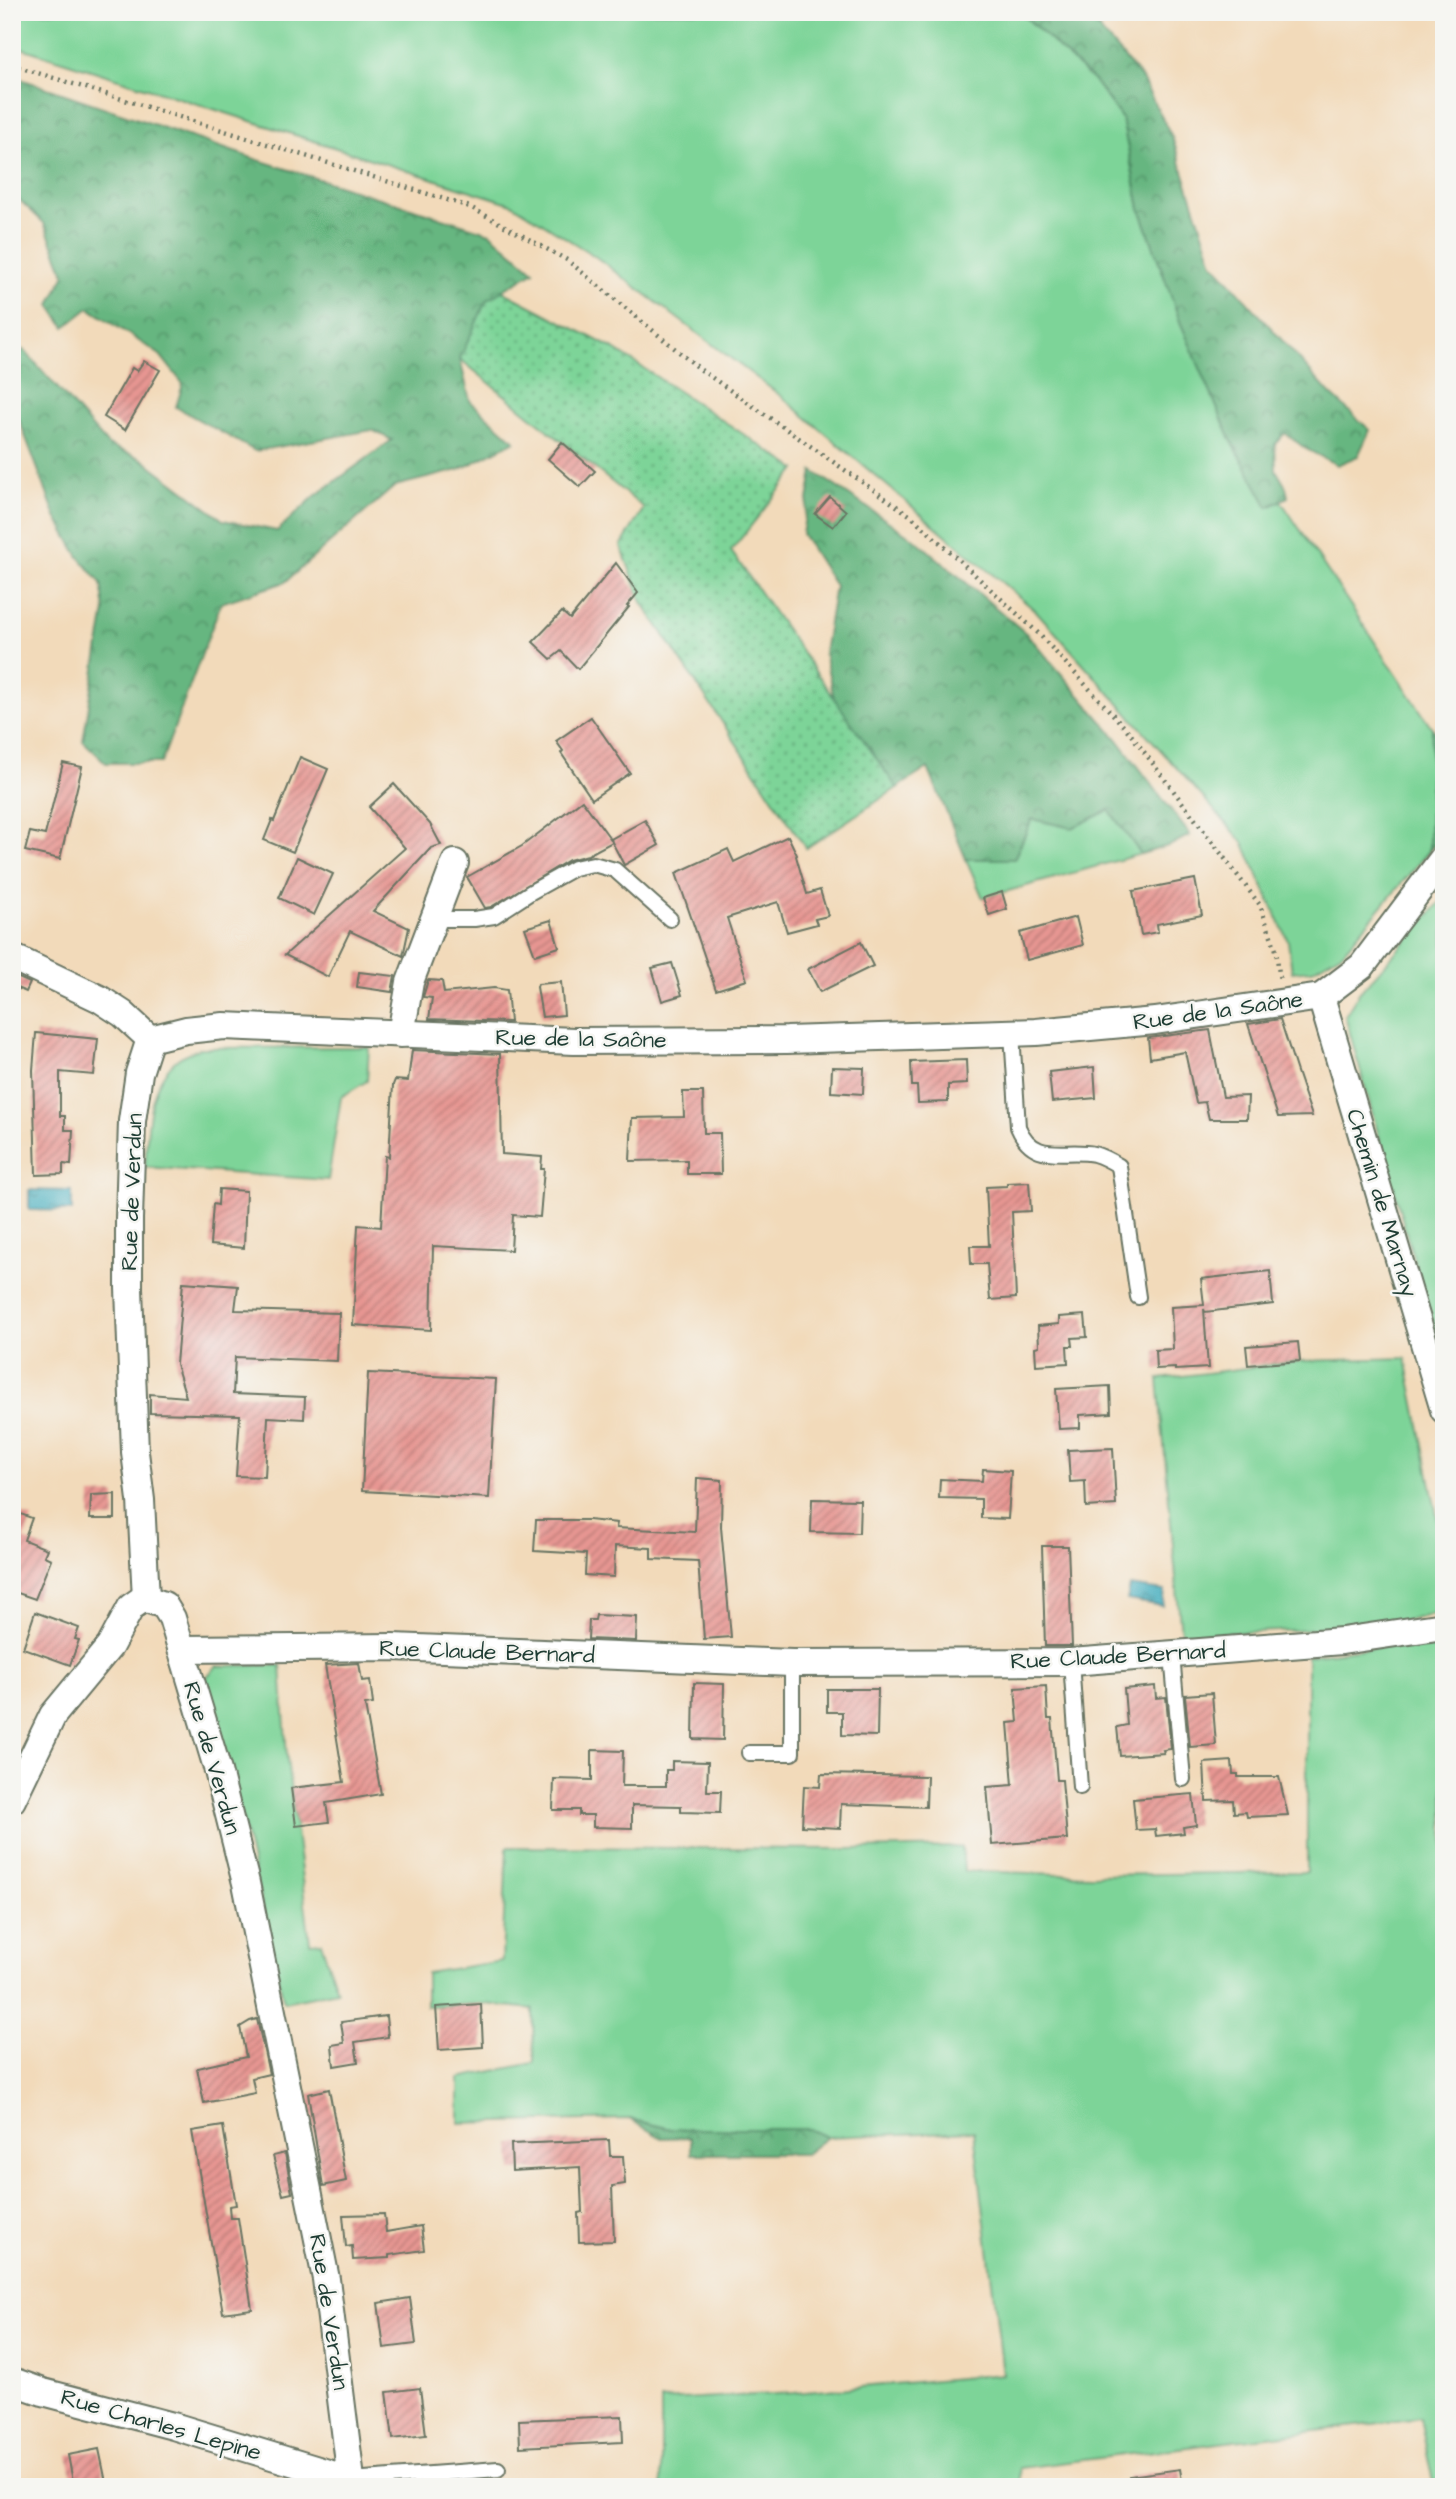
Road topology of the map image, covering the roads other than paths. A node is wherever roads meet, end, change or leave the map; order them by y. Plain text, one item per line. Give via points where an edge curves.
1 (1444, 857) edge
2 (455, 863) dead end
3 (432, 919) junction
4 (670, 919) dead end
5 (12, 957) edge
6 (1321, 996) junction
7 (1012, 1033) junction
8 (401, 1034) junction
9 (150, 1039) junction
10 (1138, 1297) dead end
11 (1444, 1410) edge
12 (146, 1599) junction
13 (1444, 1626) edge
14 (181, 1649) junction
15 (1172, 1655) junction
16 (1071, 1662) junction
17 (792, 1663) junction
18 (749, 1754) dead end
19 (1183, 1779) dead end
20 (1080, 1787) dead end
21 (12, 1800) edge
22 (12, 2381) edge
23 (498, 2469) dead end
24 (351, 2483) edge

1 - 6 street, Rue de la Saône via 1362,965
2 - 3 street
3 - 4 lane via 494,916 574,868 593,864 615,870
3 - 8 street via 410,982
5 - 9 street via 100,999
6 - 7 street, Rue de la Saône via 1155,1021
6 - 11 street, Chemin de Marnay
7 - 8 street, Rue de la Saône via 574,1041
7 - 10 lane via 1018,1127 1023,1138 1053,1154 1092,1154 1119,1166
8 - 9 street, Rue de la Saône via 224,1026
9 - 12 street, Rue de Verdun via 134,1107 129,1219 135,1452
12 - 14 street, Rue de Verdun via 164,1605
12 - 21 street via 131,1607 110,1646 53,1715
13 - 15 street, Rue Claude Bernard via 1342,1641
14 - 17 street, Rue Claude Bernard via 393,1647
14 - 24 street, Rue de Verdun via 249,1897 326,2279
15 - 16 street, Rue Claude Bernard
15 - 19 lane
16 - 17 street, Rue Claude Bernard
16 - 20 lane
17 - 18 lane via 792,1754
22 - 24 street, Rue Charles Lepine
23 - 24 lane

